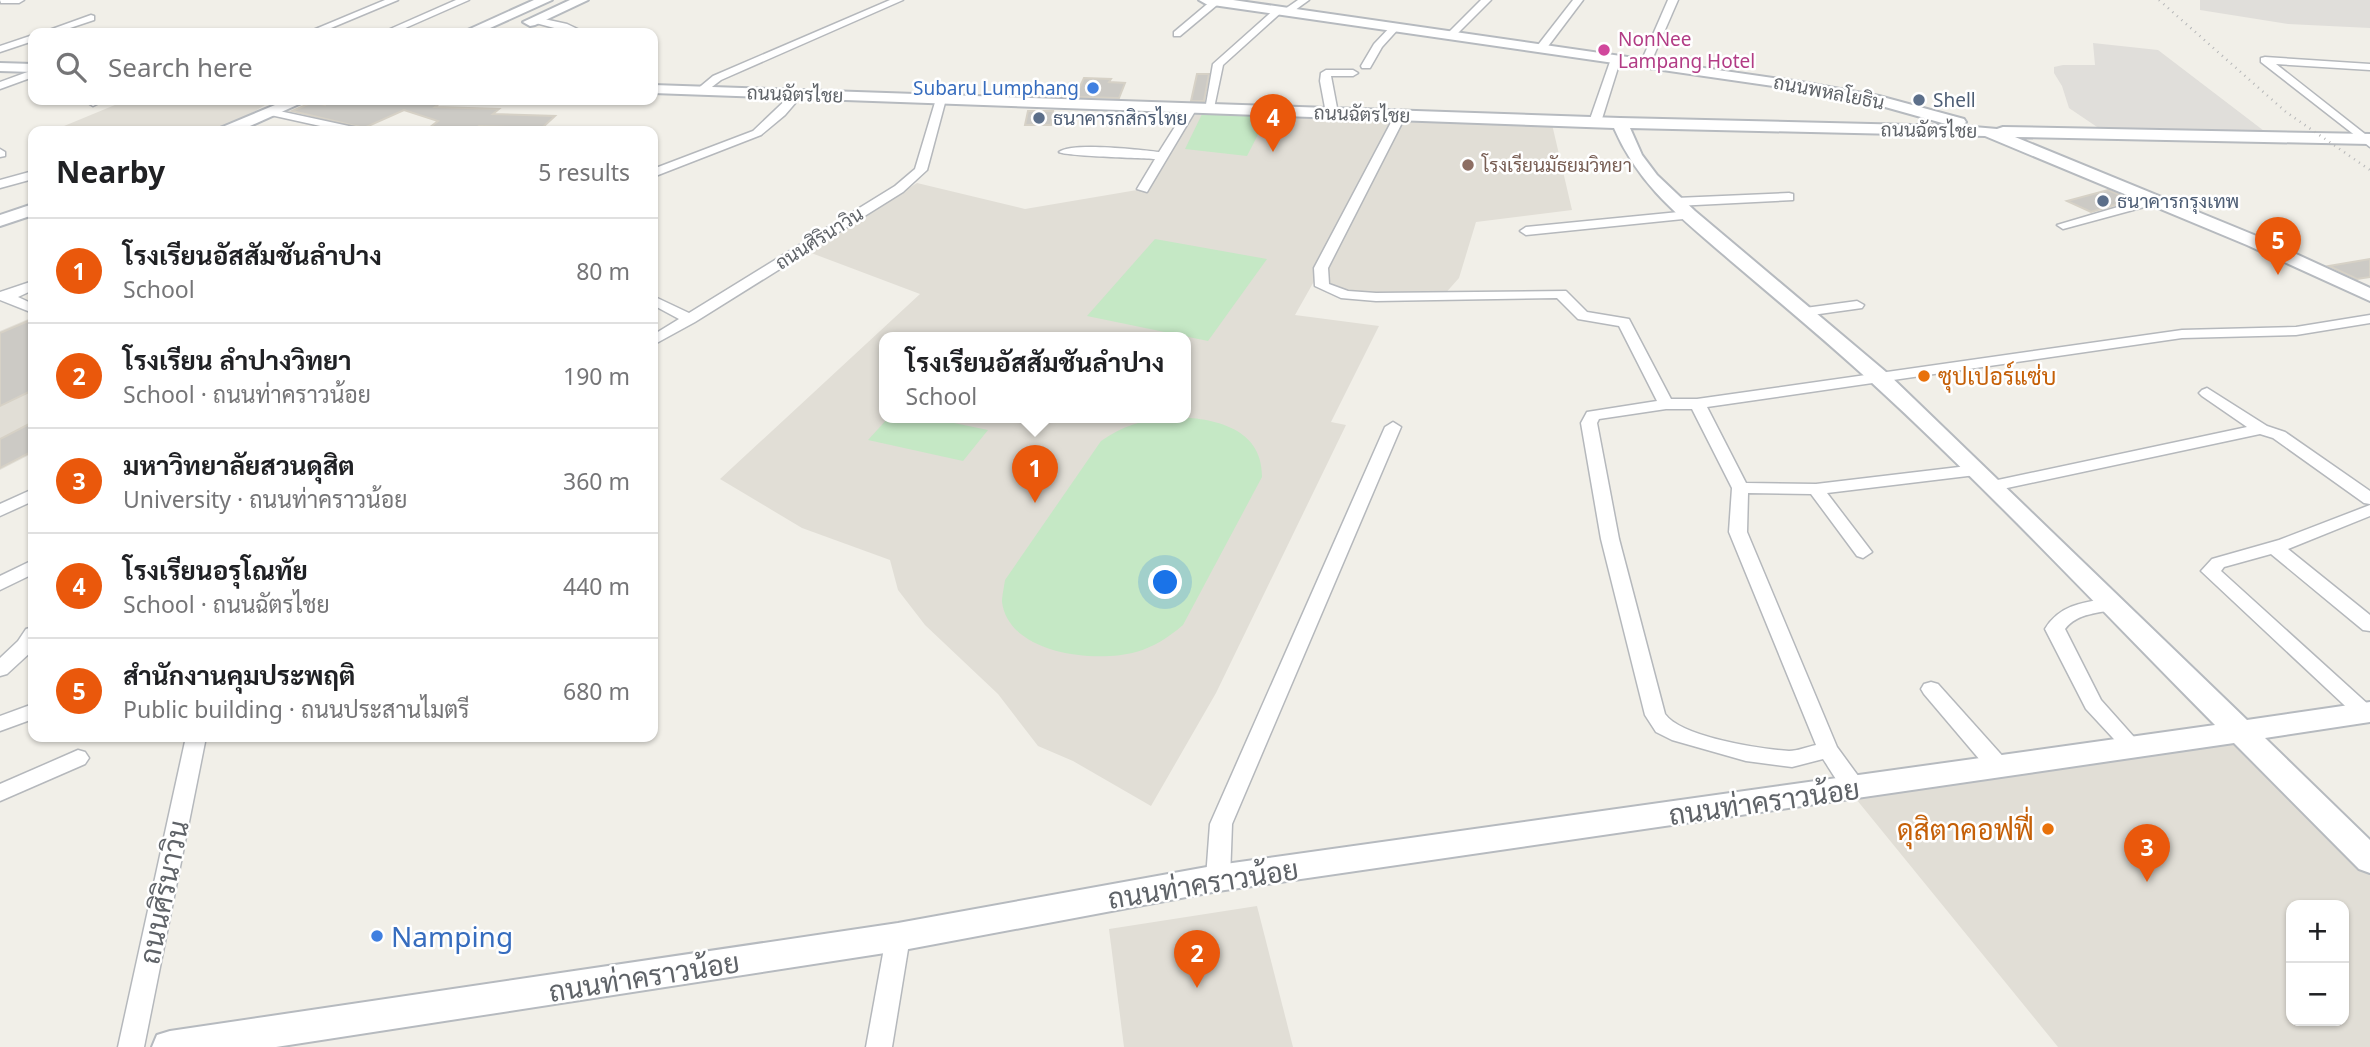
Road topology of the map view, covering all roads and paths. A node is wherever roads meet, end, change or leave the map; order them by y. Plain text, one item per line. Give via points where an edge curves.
1 (1, 0) edge
2 (19, 0) edge
3 (393, 0) edge
4 (464, 0) edge
5 (527, 0) edge
6 (545, 0) edge
7 (562, 0) edge
8 (581, 0) edge
9 (898, 0) edge
10 (1214, 0) edge
11 (1304, 0) edge
12 (1486, 0) edge
13 (1578, 0) edge
14 (1673, 0) edge
15 (1283, 11) junction
16 (91, 18) dead end
17 (535, 20) junction
18 (1396, 26) junction
19 (61, 28) edge
20 (323, 28) edge
21 (398, 28) edge
22 (463, 28) edge
23 (480, 28) edge
24 (498, 28) edge
25 (518, 28) edge
26 (569, 28) edge
27 (1177, 34) dead end
28 (1452, 34) junction
29 (28, 40) edge
30 (1542, 47) junction
31 (0, 49) edge
32 (1616, 58) junction
33 (1646, 62) junction
34 (1366, 66) dead end
35 (0, 67) edge
36 (2370, 67) edge
37 (28, 68) edge
38 (1353, 72) dead end
39 (28, 75) edge
40 (0, 86) edge
41 (658, 89) edge
42 (700, 91) junction
43 (798, 94) junction
44 (941, 99) junction
45 (288, 105) edge
46 (1192, 108) junction
47 (1209, 108) junction
48 (270, 112) junction
49 (1332, 113) junction
50 (1400, 115) junction
51 (1595, 122) junction
52 (1620, 123) junction
53 (238, 126) edge
54 (335, 126) edge
55 (1987, 131) junction
56 (2367, 141) edge
57 (1065, 152) dead end
58 (1164, 156) junction
59 (658, 171) edge
60 (28, 176) edge
61 (0, 184) edge
62 (1143, 189) dead end
63 (1789, 197) dead end
64 (2155, 200) junction
65 (1683, 209) junction
66 (28, 211) edge
67 (0, 221) edge
68 (2063, 225) dead end
69 (1526, 231) dead end
70 (28, 287) edge
71 (2370, 295) edge
72 (3, 297) edge
73 (658, 302) edge
74 (1857, 305) dead end
75 (28, 307) edge
76 (1805, 312) junction
77 (690, 318) junction
78 (2370, 320) edge
79 (658, 338) edge
80 (1878, 377) junction
81 (2207, 393) dead end
82 (1666, 404) junction
83 (1697, 404) junction
84 (1393, 427) dead end
85 (2261, 429) junction
86 (1976, 470) junction
87 (1993, 486) junction
88 (1740, 488) junction
89 (1816, 489) junction
90 (28, 497) edge
91 (2370, 499) edge
92 (2370, 510) edge
93 (0, 511) edge
94 (2275, 548) junction
95 (1863, 552) dead end
96 (28, 569) edge
97 (0, 584) edge
98 (2112, 604) junction
99 (2370, 625) edge
100 (28, 642) edge
101 (0, 668) edge
102 (1931, 689) dead end
103 (2368, 712) edge
104 (28, 713) edge
105 (0, 724) edge
106 (2239, 730) junction
107 (195, 742) edge
108 (2132, 746) junction
109 (1828, 750) junction
110 (78, 758) dead end
111 (1999, 767) junction
112 (1856, 788) junction
113 (0, 793) edge
114 (2370, 860) edge
115 (1218, 878) junction
116 (898, 937) junction
117 (131, 1047) edge
118 (170, 1047) edge
119 (879, 1047) edge

1 - 2 street
3 - 20 street
4 - 21 street
5 - 22 main road
6 - 23 main road
7 - 24 main road
8 - 17 main road
9 - 42 street via 717,78
10 - 15 main road, ถนนพหลโยธิน
10 - 27 street
11 - 15 street
12 - 28 street
13 - 30 street
14 - 33 street
15 - 18 main road, ถนนพหลโยธิน
15 - 47 street via 1219,64
16 - 19 street
17 - 25 main road
17 - 26 street
18 - 28 main road, ถนนพหลโยธิน
18 - 34 street
28 - 30 main road, ถนนพหลโยธิน
29 - 31 street
30 - 32 main road, ถนนพหลโยธิน
32 - 33 main road, ถนนพหลโยธิน
32 - 51 street
33 - 55 main road, ถนนพหลโยธิน via 1879,101
35 - 37 main road
36 - 56 street via 2266,60
38 - 49 street via 1326,73
39 - 40 street
41 - 42 main road, ถนนฉัตรไชย
42 - 43 main road, ถนนฉัตรไชย
43 - 44 main road, ถนนฉัตรไชย
43 - 59 street via 757,133
44 - 46 main road, ถนนฉัตรไชย
44 - 77 street, ถนนศิรินาวิน via 920,170 899,189
45 - 48 main road
46 - 47 main road, ถนนฉัตรไชย
46 - 58 street
47 - 49 main road, ถนนฉัตรไชย
48 - 53 main road
48 - 54 street
49 - 50 main road, ถนนฉัตรไชย
50 - 51 main road, ถนนฉัตรไชย
50 - 82 street via 1321,268 1322,286 1346,295 1376,297 1561,294 1583,316 1624,322
51 - 52 main road, ถนนฉัตรไชย
52 - 55 main road, ถนนฉัตรไชย
52 - 65 main road via 1634,155
55 - 56 main road, ถนนพหลโยธิน
55 - 64 main road
57 - 58 street
58 - 62 street
60 - 61 street
63 - 65 street
64 - 68 street
64 - 71 main road
65 - 69 street
65 - 76 main road
66 - 67 main road
70 - 72 street
72 - 75 street
73 - 77 street
74 - 76 street
76 - 80 main road
77 - 79 street, ถนนศิรินาวิน
78 - 80 street via 2296,331 2182,334
80 - 83 street
80 - 86 main road
81 - 85 street
82 - 83 street
82 - 109 street via 1593,415 1589,423 1610,539 1655,715 1663,727 1679,735 1746,753 1792,759
83 - 88 street
84 - 115 street via 1220,824
85 - 87 street
85 - 91 street via 2279,435
86 - 87 main road
86 - 89 street
87 - 98 main road
88 - 89 street
88 - 109 street via 1738,532
89 - 95 street
90 - 93 street
92 - 94 street
94 - 99 street
94 - 103 street via 2218,563 2210,571
96 - 97 street
98 - 106 main road
98 - 108 street via 2066,616 2055,629 2093,704
100 - 101 street
102 - 111 street
103 - 106 main road, ถนนท่าคราวน้อย
104 - 105 street
106 - 108 main road, ถนนท่าคราวน้อย
106 - 114 main road
107 - 117 street, ถนนศิรินาวิน
108 - 111 main road, ถนนท่าคราวน้อย
109 - 112 street
110 - 113 street
111 - 112 main road, ถนนท่าคราวน้อย
112 - 115 main road, ถนนท่าคราวน้อย
115 - 116 main road, ถนนท่าคราวน้อย
116 - 118 main road, ถนนท่าคราวน้อย
116 - 119 street

